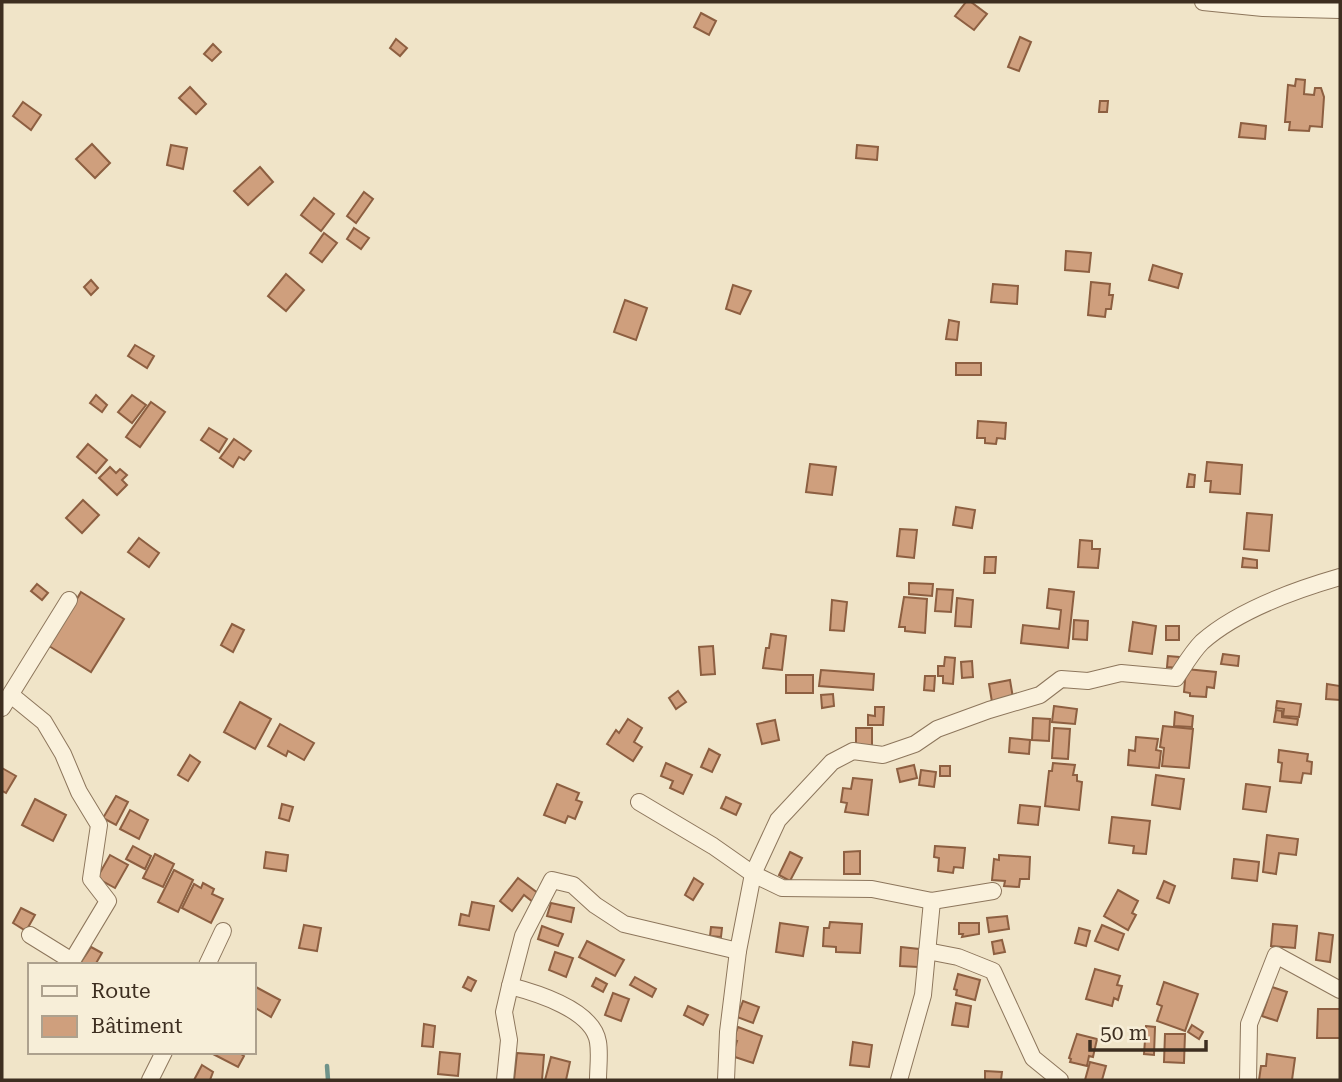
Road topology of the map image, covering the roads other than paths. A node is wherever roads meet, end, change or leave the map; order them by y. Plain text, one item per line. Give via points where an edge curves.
1 (1203, 2) edge
2 (1340, 10) edge
3 (1340, 577) edge
4 (69, 600) dead end
5 (6, 702) edge
6 (639, 802) dead end
7 (753, 874) junction
8 (993, 891) dead end
9 (932, 901) junction
10 (223, 931) dead end
11 (30, 935) dead end
12 (738, 951) junction
13 (927, 951) junction
14 (208, 963) edge
15 (510, 986) junction
16 (1340, 990) edge
17 (163, 1054) edge
18 (150, 1080) edge
19 (505, 1080) edge
20 (598, 1080) edge
21 (726, 1080) edge
22 (899, 1080) edge
23 (1060, 1080) edge
24 (1248, 1080) edge

1 - 2 street
3 - 7 street via 1301,588 1223,625 1200,645 1176,677 1121,673 1087,681 1061,679 1040,695 937,729 915,744 883,755 853,751 832,762 778,820
4 - 5 street
5 - 11 street via 44,722 63,754 99,825 91,879 108,901 72,961
6 - 7 street
7 - 9 street via 782,888 872,889
7 - 12 street
8 - 9 street
9 - 13 street
10 - 14 street
12 - 15 street via 624,925 573,885 552,880 523,936
12 - 21 street
13 - 22 street via 923,995
13 - 23 street via 993,971 1034,1058
15 - 19 street via 504,1012 509,1040
15 - 20 street via 538,994 587,1020 598,1040
16 - 24 street via 1276,955 1249,1024
17 - 18 street

